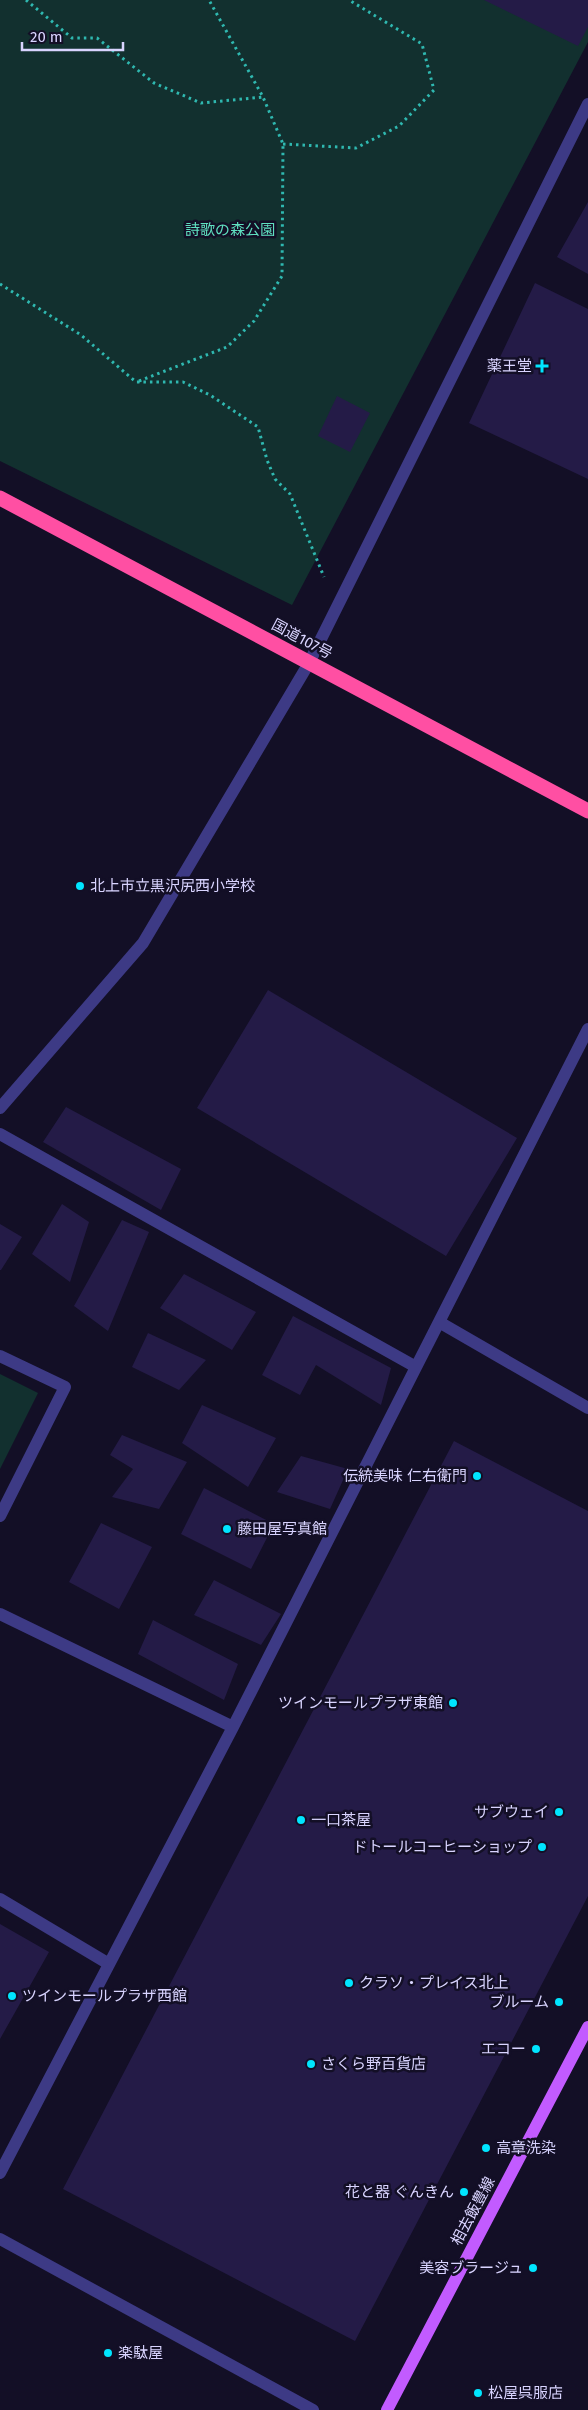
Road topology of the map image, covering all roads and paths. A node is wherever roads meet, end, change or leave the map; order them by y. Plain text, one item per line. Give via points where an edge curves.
1 (26, 0) edge
2 (209, 0) edge
3 (349, 0) edge
4 (263, 97) junction
5 (588, 104) edge
6 (283, 144) junction
7 (0, 284) edge
8 (136, 382) junction
9 (0, 498) edge
10 (336, 608) junction
11 (310, 663) junction
12 (588, 811) edge
13 (588, 1029) edge
14 (0, 1108) edge
15 (0, 1134) edge
16 (439, 1322) junction
17 (0, 1356) edge
18 (416, 1367) junction
19 (588, 1408) edge
20 (0, 1516) edge
21 (0, 1614) edge
22 (233, 1727) junction
23 (0, 1899) edge
24 (109, 1964) junction
25 (588, 2027) edge
26 (0, 2173) edge
27 (0, 2239) edge
28 (314, 2410) edge
29 (387, 2410) edge

1 - 4 path via 72,38 97,38 154,83 201,103
2 - 4 path
3 - 6 path via 422,44 434,90 399,126 356,148
4 - 6 path
5 - 10 street
6 - 8 path via 282,276 254,321 227,347
7 - 8 path via 81,335
8 - 10 path via 183,382 210,395 258,427 275,479 290,494
9 - 11 highway, 国道107号
10 - 11 street
11 - 12 highway, 国道107号
11 - 14 street via 143,943
13 - 16 street
15 - 18 street
16 - 18 street
16 - 19 street
17 - 20 street via 65,1387
18 - 22 street
21 - 22 street
22 - 24 street
23 - 24 street
24 - 26 street
25 - 29 main road, 相去飯豊線
27 - 28 street

